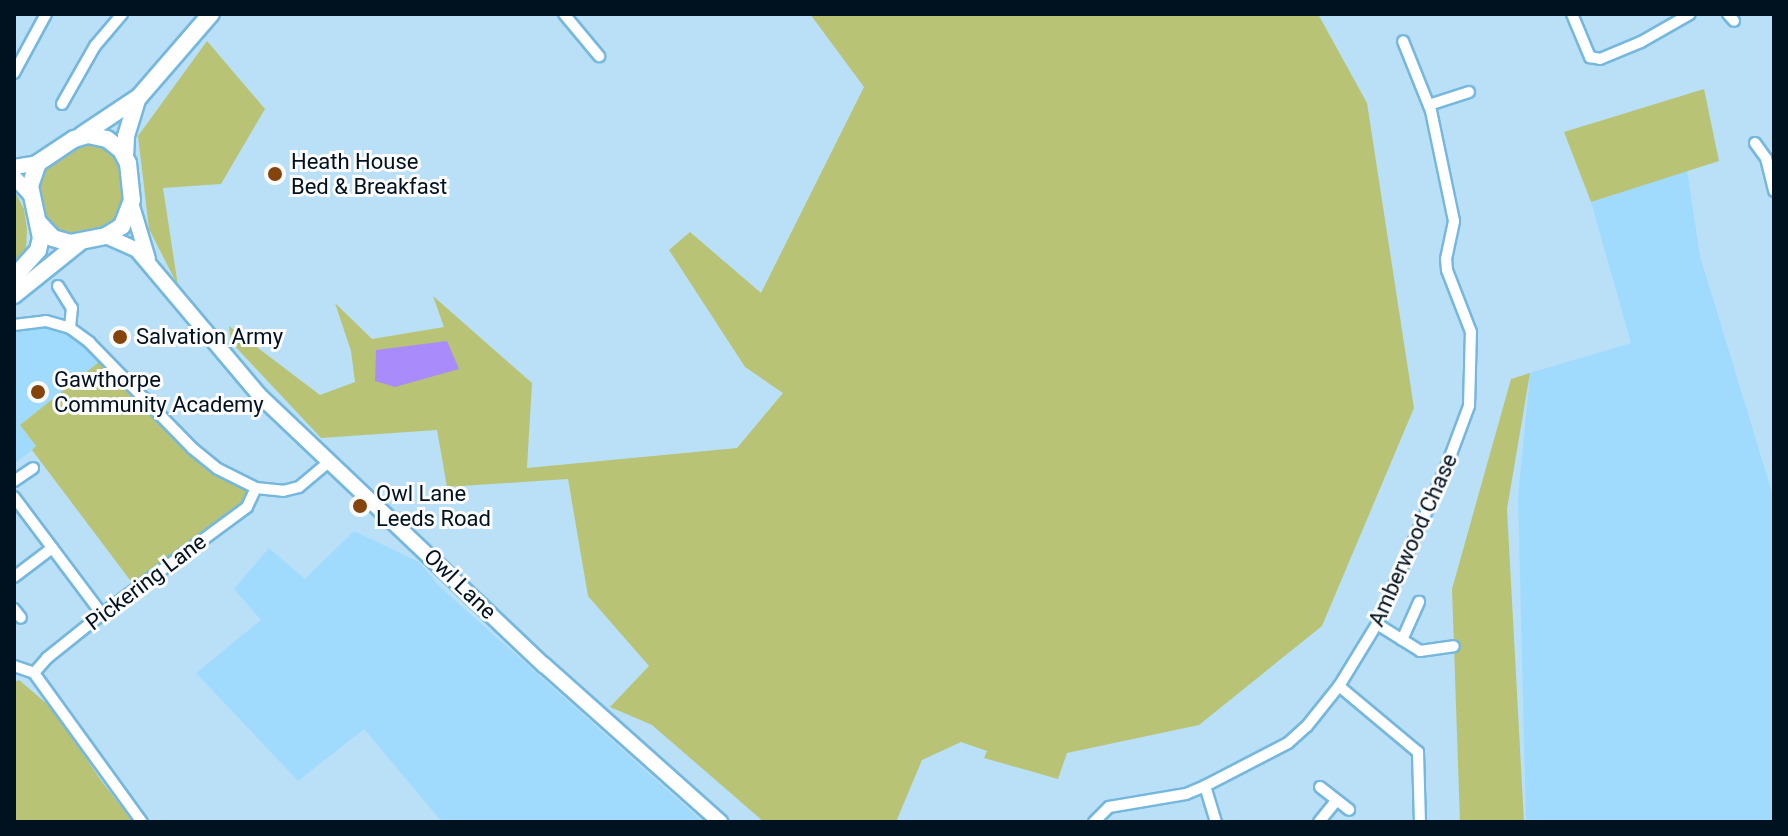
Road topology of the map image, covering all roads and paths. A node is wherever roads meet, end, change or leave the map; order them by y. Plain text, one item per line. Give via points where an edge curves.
1 (46, 14) edge
2 (122, 14) edge
3 (211, 14) edge
4 (564, 14) edge
5 (1572, 14) edge
6 (1690, 14) edge
7 (1403, 41) dead end
8 (599, 56) dead end
9 (14, 73) edge
10 (1469, 92) dead end
11 (139, 97) junction
12 (62, 104) dead end
13 (1429, 105) junction
14 (79, 137) junction
15 (1755, 143) dead end
16 (125, 157) junction
17 (38, 163) junction
18 (14, 167) edge
19 (14, 177) edge
20 (1774, 191) edge
21 (31, 195) junction
22 (132, 206) junction
23 (39, 223) junction
24 (106, 236) junction
25 (81, 242) junction
26 (149, 262) junction
27 (14, 277) edge
28 (58, 286) dead end
29 (14, 295) edge
30 (14, 325) edge
31 (70, 328) junction
32 (330, 461) junction
33 (33, 468) dead end
34 (14, 481) edge
35 (256, 488) junction
36 (14, 497) edge
37 (52, 548) junction
38 (14, 577) edge
39 (1419, 602) dead end
40 (102, 614) junction
41 (1377, 624) junction
42 (1402, 640) junction
43 (1454, 646) dead end
44 (14, 666) edge
45 (34, 673) junction
46 (1339, 686) junction
47 (1205, 786) junction
48 (1320, 787) dead end
49 (1336, 801) junction
50 (1349, 810) dead end
51 (142, 822) edge
52 (720, 822) edge
53 (1094, 822) edge
54 (1216, 822) edge
55 (1319, 822) edge
56 (1420, 822) edge

1 - 9 street
2 - 12 street via 95,46
3 - 11 highway
4 - 8 street via 595,42
5 - 6 street via 1590,57 1600,59
7 - 13 street, Amberwood Chase
10 - 13 street
11 - 14 highway
11 - 16 highway
13 - 41 street, Amberwood Chase via 1454,221 1447,270 1471,332 1471,395 1447,465
14 - 16 highway via 107,139
14 - 17 highway
15 - 20 street via 1766,158
16 - 22 highway
17 - 18 main road
17 - 21 highway
19 - 21 main road
21 - 23 highway
22 - 24 highway via 122,226
22 - 26 main road, Owl Lane
23 - 25 highway via 53,238
23 - 27 highway via 38,250
24 - 25 highway
24 - 26 main road, Owl Lane
25 - 29 highway
26 - 32 main road, Owl Lane via 259,395
28 - 31 street via 72,308
30 - 31 street via 46,321
31 - 35 street via 192,448 218,469
32 - 35 street via 299,487
32 - 52 main road, Owl Lane via 544,665
33 - 34 street
35 - 40 street, Pickering Lane via 247,507
36 - 37 street
37 - 38 street
37 - 40 street
39 - 42 street
40 - 45 street, Pickering Lane
41 - 42 street
41 - 46 street, Amberwood Chase
42 - 43 street via 1420,651
44 - 45 street
45 - 51 street
46 - 47 street, Amberwood Chase via 1288,743
46 - 56 street via 1418,752
47 - 53 street, Amberwood Chase via 1109,807
47 - 54 street
48 - 49 street
49 - 50 street
49 - 55 street

